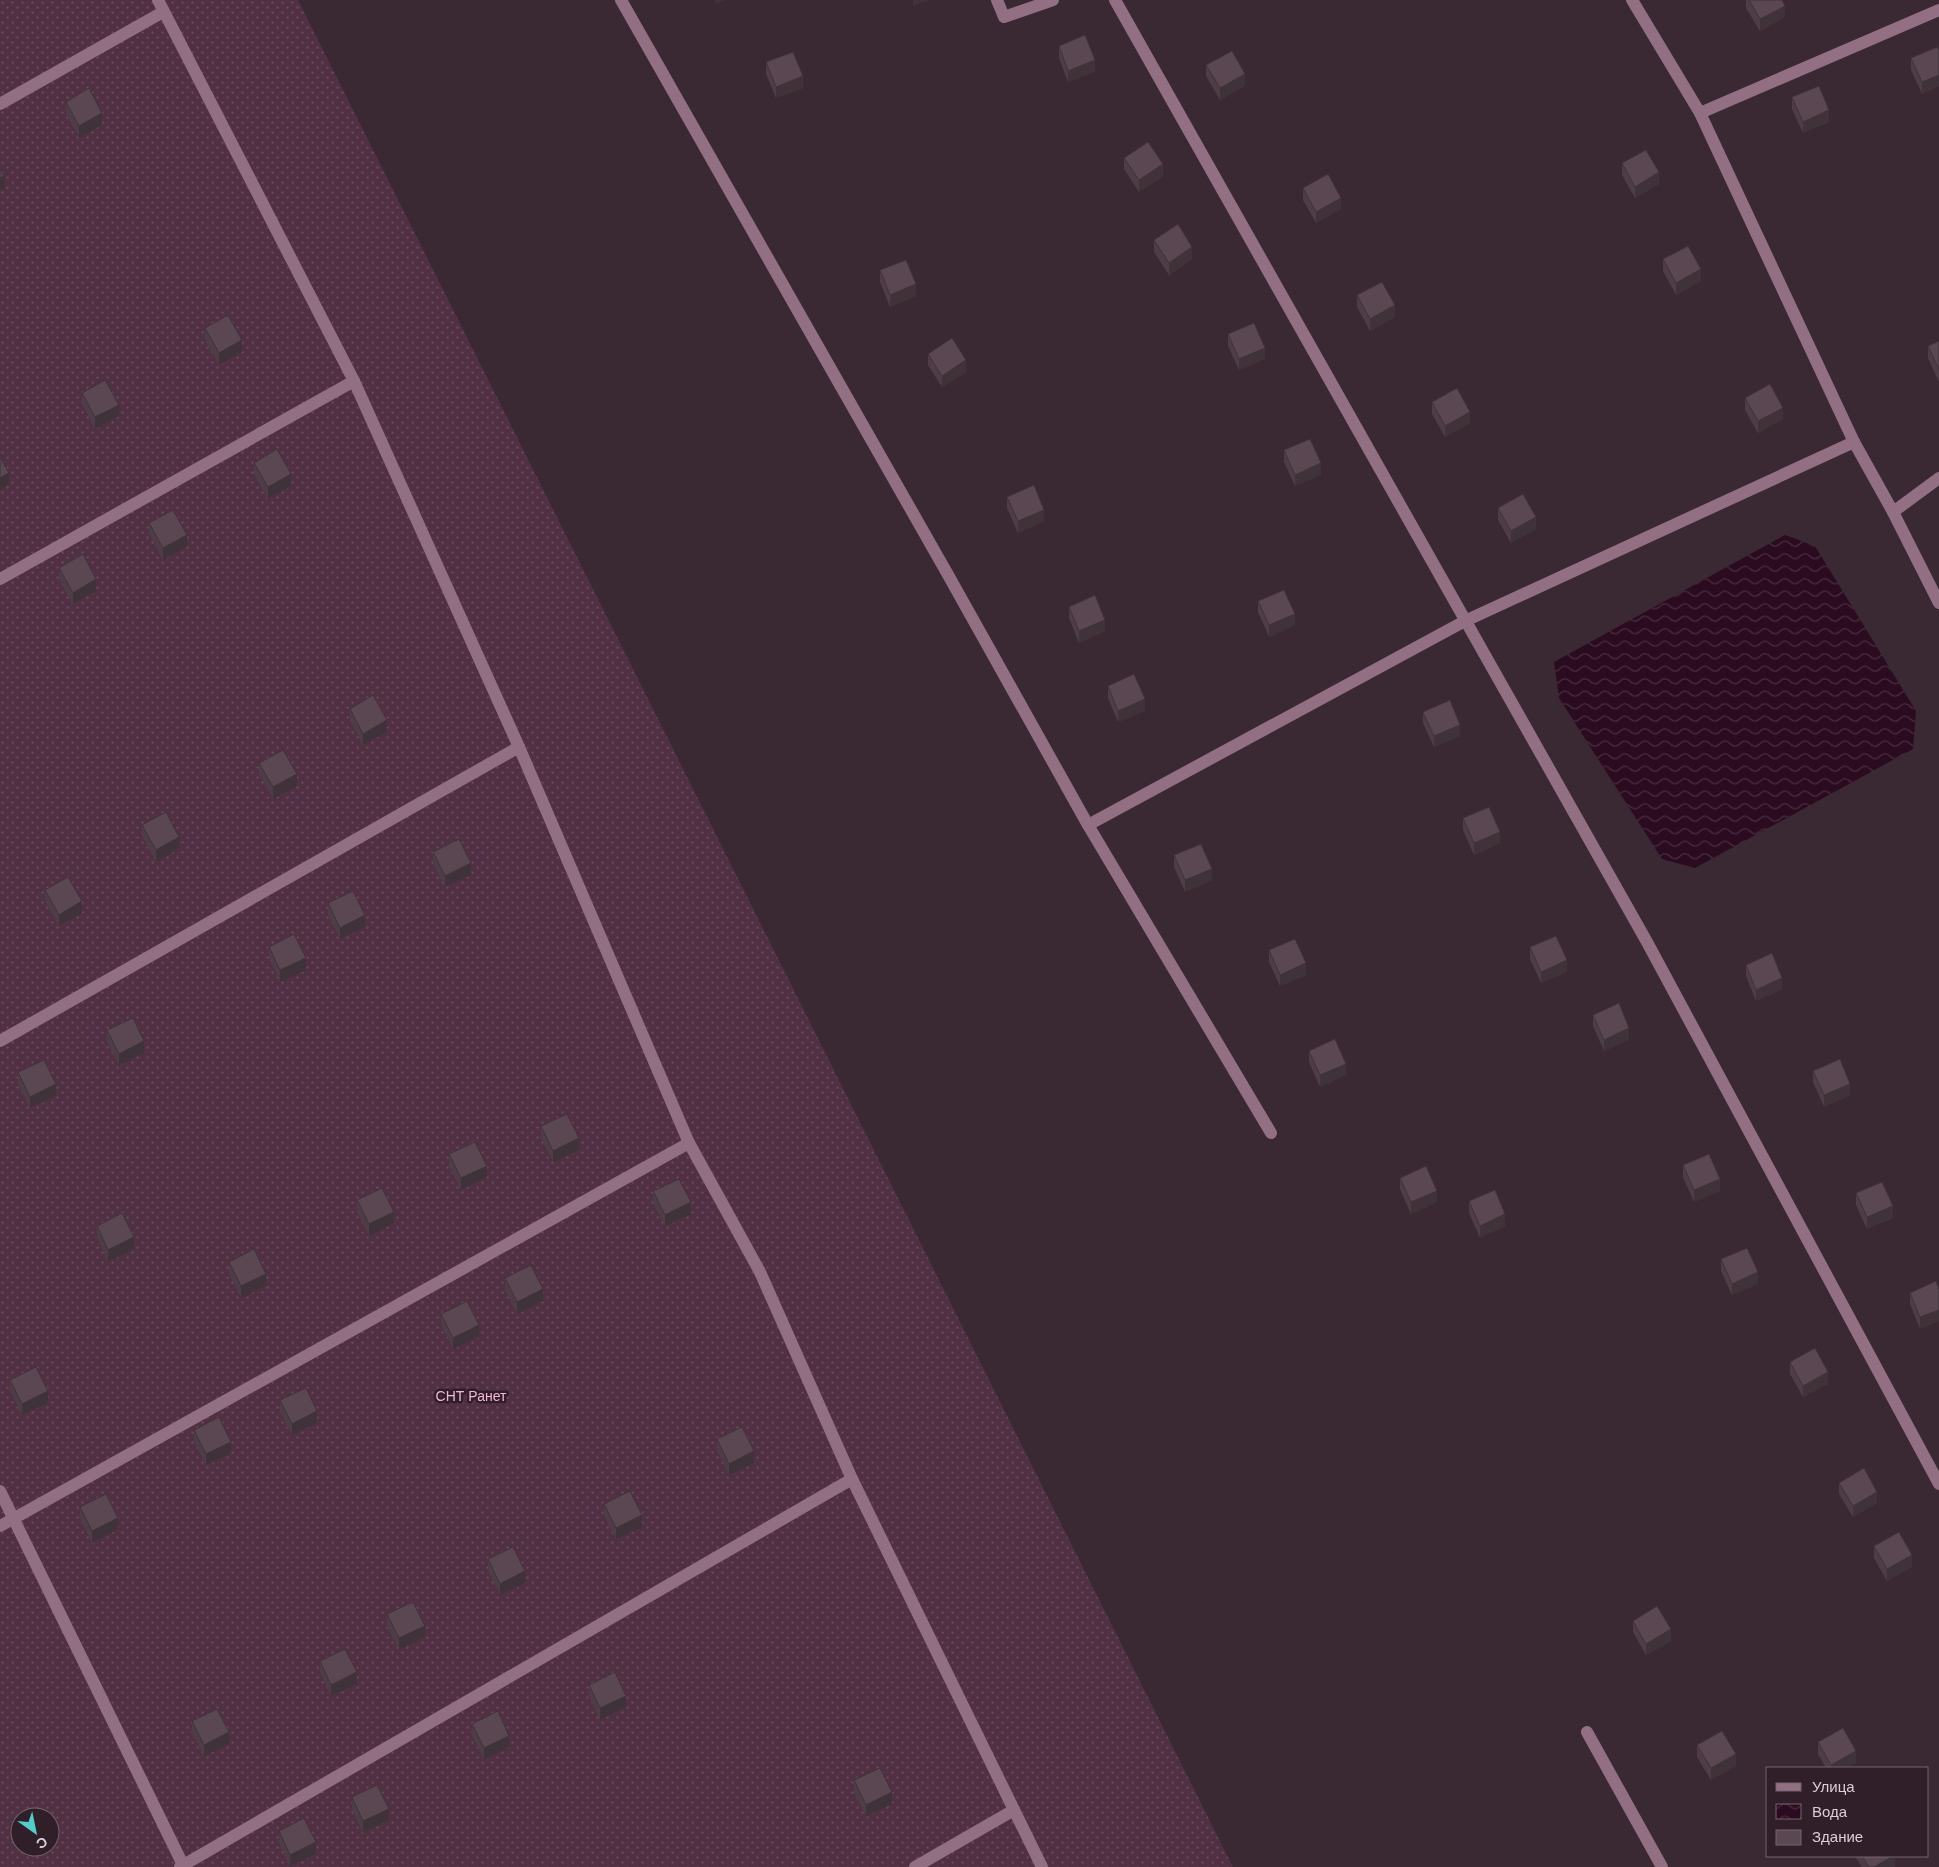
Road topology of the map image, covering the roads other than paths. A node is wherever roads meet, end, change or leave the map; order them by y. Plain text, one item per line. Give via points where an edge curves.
1 (622, 0) edge
2 (997, 0) edge
3 (1053, 0) edge
4 (1115, 0) edge
5 (1632, 0) edge
6 (161, 6) edge
7 (1939, 10) edge
8 (0, 104) edge
9 (1700, 113) junction
10 (354, 381) junction
11 (1854, 442) junction
12 (1939, 478) edge
13 (1893, 512) junction
14 (0, 579) edge
15 (1939, 603) edge
16 (1465, 621) junction
17 (519, 746) junction
18 (1088, 824) junction
19 (0, 1041) edge
20 (1271, 1134) dead end
21 (689, 1143) junction
22 (852, 1478) junction
23 (1939, 1484) edge
24 (0, 1491) edge
25 (13, 1518) junction
26 (0, 1526) edge
27 (1587, 1732) dead end
28 (1014, 1810) junction
29 (183, 1866) edge
30 (915, 1867) edge
31 (1042, 1867) edge
32 (1662, 1867) edge

1 - 18 lane
2 - 3 lane via 1004,17
4 - 16 lane
5 - 9 lane
6 - 8 lane
6 - 10 lane
7 - 9 lane
9 - 11 lane
10 - 14 lane
10 - 17 lane
11 - 13 lane
11 - 16 lane
12 - 13 lane
13 - 15 lane
16 - 18 lane
16 - 23 lane via 1647,942
17 - 19 lane
17 - 21 lane
18 - 20 lane
21 - 22 lane via 760,1272
21 - 25 lane
22 - 28 lane
22 - 29 lane
24 - 25 lane
25 - 26 lane
25 - 29 lane
27 - 32 lane
28 - 30 lane
28 - 31 lane

